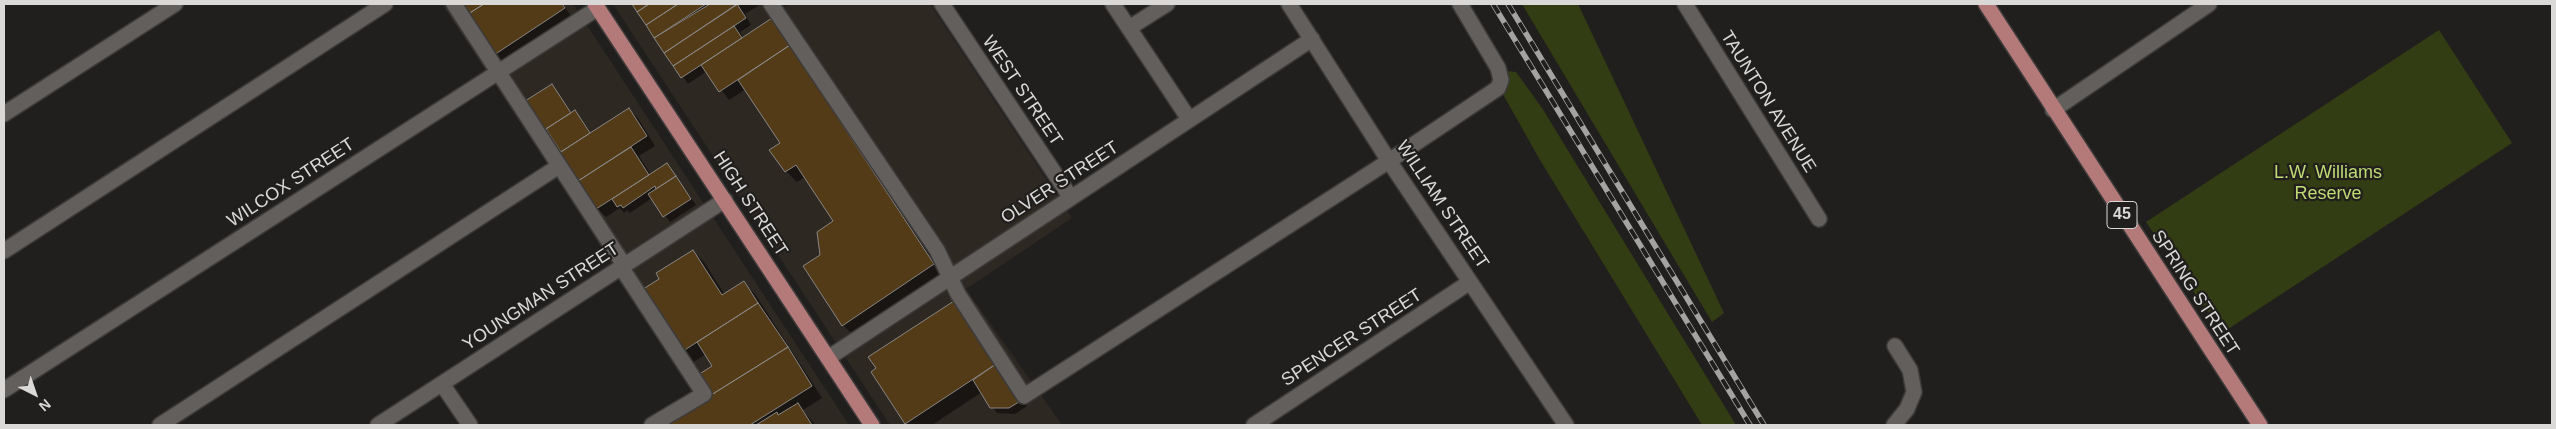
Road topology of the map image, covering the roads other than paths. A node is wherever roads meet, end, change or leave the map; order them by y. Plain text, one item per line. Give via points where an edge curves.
1 (175, 4) edge
2 (385, 4) edge
3 (454, 4) edge
4 (772, 4) edge
5 (942, 4) edge
6 (1113, 4) edge
7 (1167, 4) edge
8 (1289, 4) edge
9 (1460, 4) edge
10 (1685, 4) edge
11 (1986, 4) edge
12 (2209, 4) edge
13 (597, 6) edge
14 (1129, 28) junction
15 (1312, 39) junction
16 (498, 72) junction
17 (2053, 110) junction
18 (4, 114) edge
19 (1189, 119) junction
20 (1389, 161) junction
21 (559, 166) junction
22 (1071, 198) junction
23 (725, 200) junction
24 (1819, 219) dead end
25 (4, 252) edge
26 (622, 266) junction
27 (949, 278) junction
28 (1470, 282) junction
29 (1895, 346) dead end
30 (828, 358) junction
31 (442, 384) junction
32 (4, 390) edge
33 (2256, 424) edge
34 (160, 425) edge
35 (378, 425) edge
36 (470, 425) edge
37 (652, 425) edge
38 (872, 425) edge
39 (1254, 425) edge
40 (1566, 425) edge
41 (1894, 425) edge

1 - 18 street
2 - 25 street
3 - 16 street
4 - 27 street via 937,250
5 - 22 street, WEST STREET
6 - 14 street
7 - 14 street
8 - 15 street, WILLIAM STREET
9 - 20 street via 1498,68 1501,80 1498,88
10 - 24 street, TAUNTON AVENUE
11 - 17 main road, SPRING STREET / 45
12 - 17 street
13 - 16 street, WILCOX STREET
13 - 23 main road, HIGH STREET
14 - 19 street
15 - 19 street, OLVER STREET
15 - 20 street, WILLIAM STREET
16 - 21 street
16 - 32 street, WILCOX STREET
17 - 33 main road, SPRING STREET / 45
19 - 22 street, OLVER STREET
20 - 27 street via 1024,396
20 - 28 street, WILLIAM STREET
21 - 26 street
21 - 34 street
22 - 27 street, OLVER STREET
23 - 26 street, YOUNGMAN STREET
23 - 30 main road, HIGH STREET
26 - 31 street, YOUNGMAN STREET
26 - 37 street via 704,394
27 - 30 street, OLVER STREET
28 - 39 street, SPENCER STREET
28 - 40 street, WILLIAM STREET
29 - 41 street via 1910,370 1914,392 1907,409
30 - 38 main road, HIGH STREET
31 - 35 street, YOUNGMAN STREET
31 - 36 street

